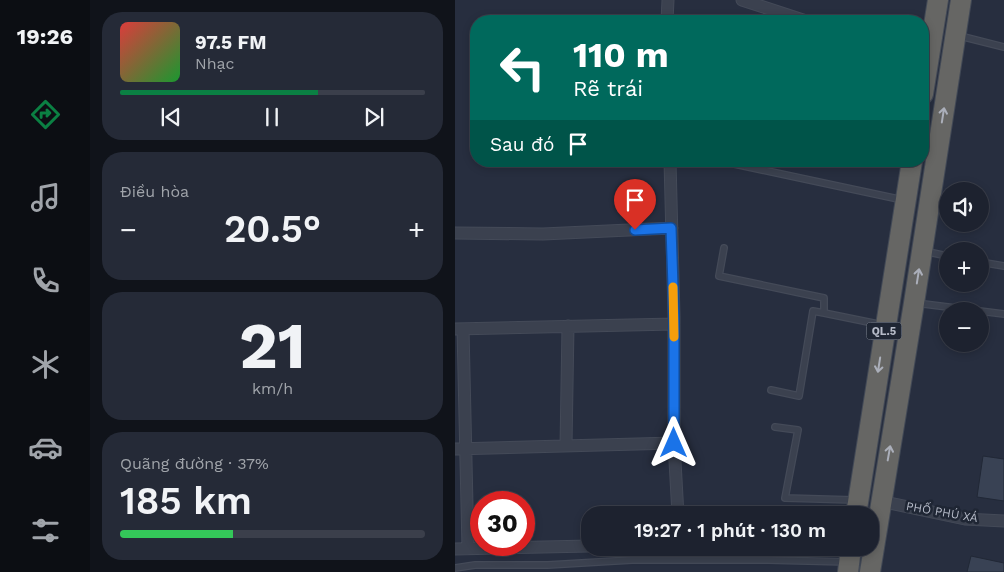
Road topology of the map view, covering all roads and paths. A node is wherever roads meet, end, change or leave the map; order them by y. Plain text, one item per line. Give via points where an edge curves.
1 (668, 0) edge
2 (742, 0) edge
3 (938, 0) edge
4 (961, 0) edge
5 (667, 15) edge
6 (788, 15) edge
7 (955, 35) junction
8 (929, 42) edge
9 (1004, 47) edge
10 (670, 167) edge
11 (749, 167) edge
12 (911, 167) edge
13 (905, 200) junction
14 (671, 228) junction
15 (455, 233) edge
16 (724, 248) dead end
17 (922, 251) junction
18 (939, 254) edge
19 (989, 264) edge
20 (1004, 266) edge
21 (914, 303) junction
22 (824, 314) junction
23 (1004, 314) edge
24 (674, 324) junction
25 (568, 326) junction
26 (885, 326) junction
27 (459, 329) edge
28 (771, 390) dead end
29 (775, 427) dead end
30 (674, 443) junction
31 (566, 446) junction
32 (460, 448) edge
33 (881, 501) junction
34 (678, 506) edge
35 (843, 506) edge
36 (857, 506) edge
37 (864, 506) edge
38 (1004, 520) edge
39 (581, 546) edge
40 (455, 549) edge
41 (468, 549) junction
42 (849, 561) edge
43 (455, 568) edge
44 (870, 572) edge

1 - 5 street
2 - 6 street
3 - 8 highway
4 - 7 highway, QL.5
7 - 9 lane
17 -> 7 highway, QL.5
10 - 14 street
11 - 13 lane
12 - 13 highway, QL.5
13 - 26 highway, QL.5
14 - 15 street via 543,234
14 - 24 street
16 - 22 lane via 719,276 825,298
17 - 18 lane
21 -> 17 highway, QL.5
19 - 20 lane
21 - 23 lane
33 -> 21 highway, QL.5
22 - 26 lane
22 - 28 lane via 813,311 799,396
24 - 25 street
24 - 30 street
25 - 27 street
25 - 31 street
26 -> 36 highway, QL.5
27 - 32 street
29 - 35 lane via 798,430 785,498
30 - 31 street
30 - 34 street
31 - 32 street
32 - 41 street
33 - 37 highway
33 - 38 street, PHỐ PHÚ XÁ via 965,519
33 - 44 highway, QL.5
39 - 41 street
40 - 41 street
42 - 43 lane via 632,560

